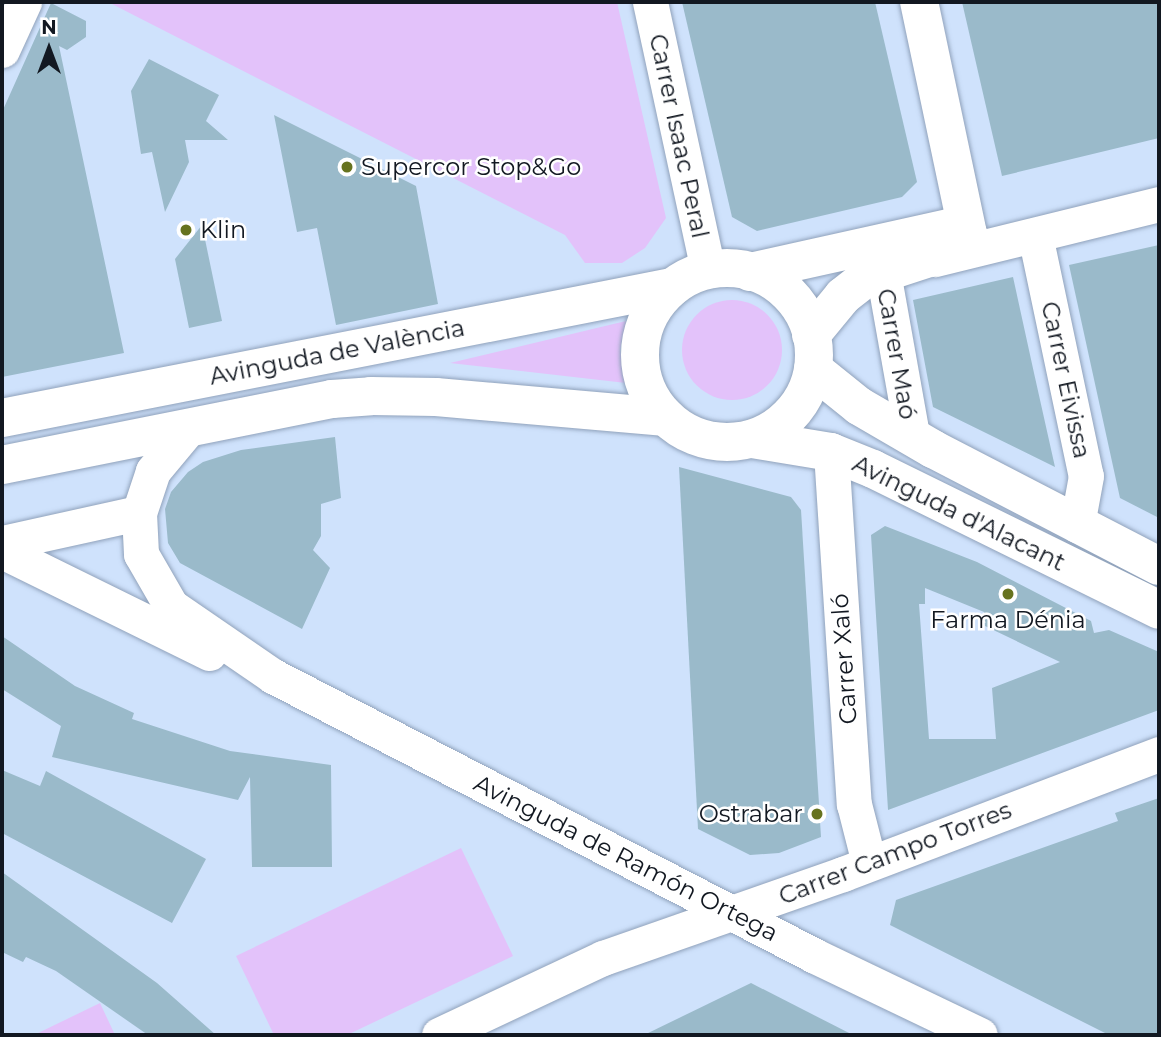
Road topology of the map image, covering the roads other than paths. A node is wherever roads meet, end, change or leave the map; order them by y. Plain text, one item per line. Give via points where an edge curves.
1 (24, 2) edge
2 (650, 2) edge
3 (919, 2) edge
4 (2, 50) edge
5 (1159, 204) edge
6 (968, 224) junction
7 (1035, 235) junction
8 (897, 268) junction
9 (708, 270) junction
10 (750, 272) junction
11 (672, 287) junction
12 (812, 352) junction
13 (666, 417) junction
14 (2, 418) edge
15 (188, 429) junction
16 (912, 435) junction
17 (752, 439) junction
18 (831, 452) junction
19 (2, 465) edge
20 (139, 513) junction
21 (1077, 525) junction
22 (2, 543) edge
23 (2, 551) edge
24 (1159, 566) edge
25 (1159, 610) edge
26 (273, 676) junction
27 (1159, 754) edge
28 (869, 863) junction
29 (733, 913) junction
30 (439, 1035) edge
31 (980, 1035) edge

1 - 4 street
2 - 9 street, Carrer Isaac Peral
3 - 6 main road
5 - 7 street
6 - 8 main road via 968,233 954,249
6 - 10 main road
7 - 8 street
7 - 21 street, Carrer Eivissa via 1086,476
8 - 12 main road via 854,286
8 - 16 street, Carrer Maó
9 - 10 main road
9 - 11 main road
10 - 12 main road via 789,295
11 - 13 main road via 655,305 639,351 642,376
11 - 14 main road, Avinguda de València
12 - 16 main road, Avinguda d'Alacant via 838,391
12 - 17 main road via 793,412 774,429
13 - 15 main road, Avinguda de València via 371,396 332,399
13 - 17 main road via 684,432 706,440
15 - 19 main road, Avinguda de València
15 - 20 street, Avinguda de Ramón Ortega via 153,471
16 - 21 main road, Avinguda d'Alacant
17 - 18 main road, Avinguda d'Alacant
18 - 25 main road, Avinguda d'Alacant
18 - 28 street, Carrer Xaló via 854,804
20 - 22 street
20 - 26 street, Avinguda de Ramón Ortega via 141,554 171,606
21 - 24 main road, Avinguda d'Alacant
23 - 26 street, Avinguda de Ramón Ortega via 193,647
26 - 29 street, Avinguda de Ramón Ortega
27 - 28 street, Carrer Campo Torres
28 - 29 street, Carrer Campo Torres
29 - 30 street, Carrer Campo Torres via 603,958
29 - 31 street, Avinguda de Ramón Ortega

